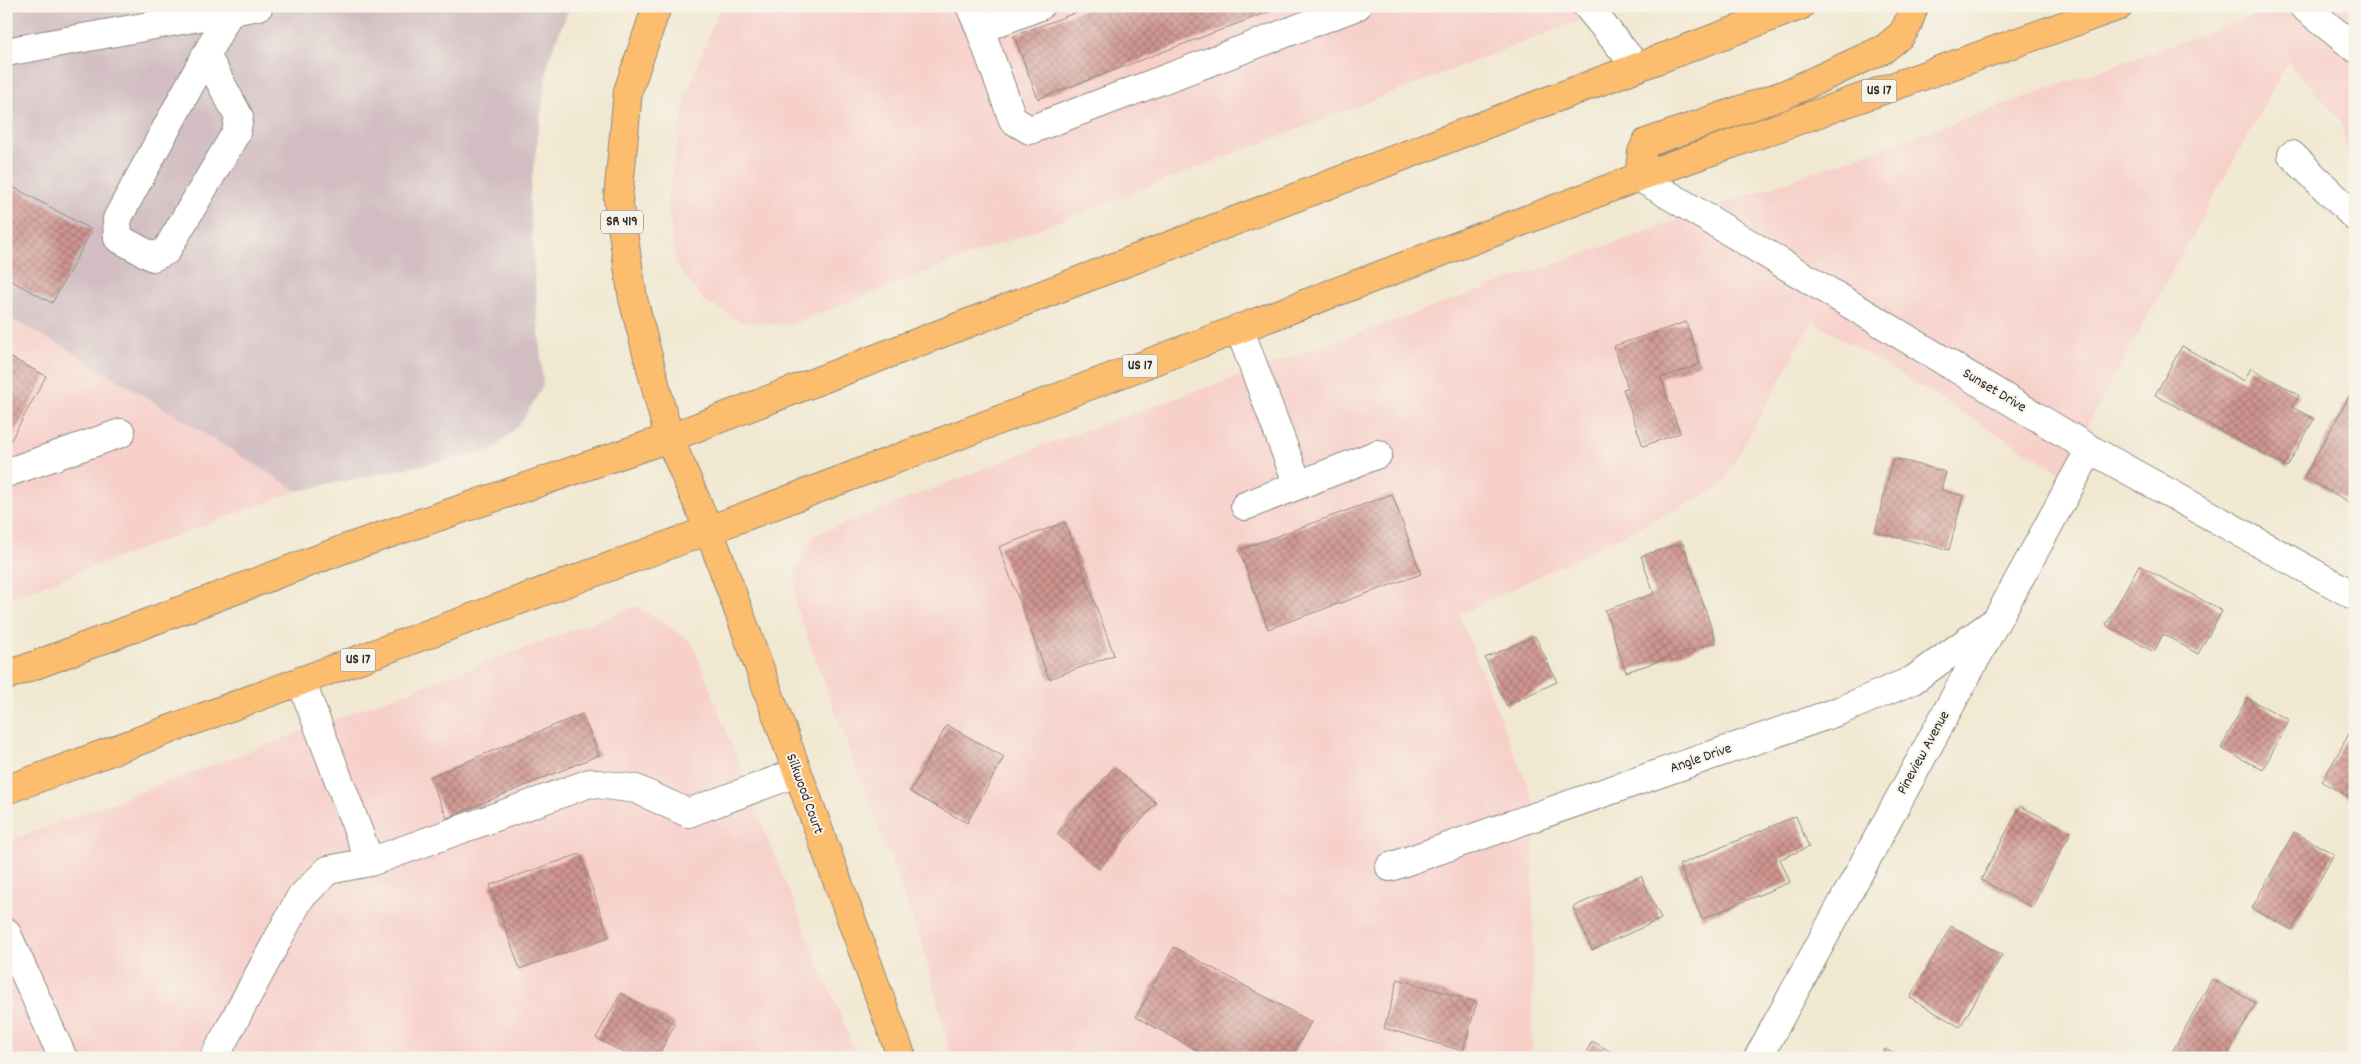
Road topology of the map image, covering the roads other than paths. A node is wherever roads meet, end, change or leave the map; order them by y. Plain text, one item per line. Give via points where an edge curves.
1 (259, 6) edge
2 (657, 6) edge
3 (1040, 6) edge
4 (1357, 6) edge
5 (1587, 6) edge
6 (1800, 6) edge
7 (1914, 6) edge
8 (2119, 6) edge
9 (2303, 6) edge
10 (230, 11) junction
11 (975, 18) edge
12 (2355, 48) edge
13 (6, 52) edge
14 (206, 55) junction
15 (1637, 67) junction
16 (2292, 155) dead end
17 (1638, 177) junction
18 (2355, 217) edge
19 (1239, 328) junction
20 (121, 433) dead end
21 (669, 438) junction
22 (2090, 449) junction
23 (1378, 454) dead end
24 (6, 473) edge
25 (1298, 485) junction
26 (1245, 506) dead end
27 (709, 530) junction
28 (2355, 596) edge
29 (1996, 620) junction
30 (6, 676) edge
31 (301, 681) junction
32 (796, 773) junction
33 (6, 790) edge
34 (370, 862) junction
35 (1390, 867) dead end
36 (6, 932) edge
37 (63, 1058) edge
38 (214, 1058) edge
39 (902, 1058) edge
40 (1758, 1058) edge

1 - 10 street
2 - 21 main road, SR 419 via 628,91 618,199 633,299
3 - 11 street
4 - 11 street via 1030,130 1013,120
5 - 15 street
6 - 15 main road
7 - 17 main road via 1901,35 1884,49 1786,94 1646,143
8 - 17 main road, US 17
9 - 12 street
10 - 13 street
10 - 14 street
14 - 14 street via 239,117 236,133 166,251 153,257 118,238 116,219
15 - 21 main road
16 - 18 street
17 - 19 main road, US 17
17 - 22 street, Sunset Drive
19 - 25 street
19 - 27 main road, US 17
20 - 24 street
21 - 27 main road, SR 419
21 - 30 main road via 347,548
22 - 28 street, Sunset Drive
22 - 29 street, Pineview Avenue
23 - 25 street
25 - 26 street
27 - 31 main road, US 17
27 - 32 main road, Silkwood Court
29 - 35 street, Angle Drive via 1913,680 1839,711
29 - 40 street, Pineview Avenue
31 - 33 main road, US 17
31 - 34 street
32 - 34 street via 688,813 636,789 590,783
32 - 39 main road, Silkwood Court
34 - 38 street via 328,870 300,898
36 - 37 street

